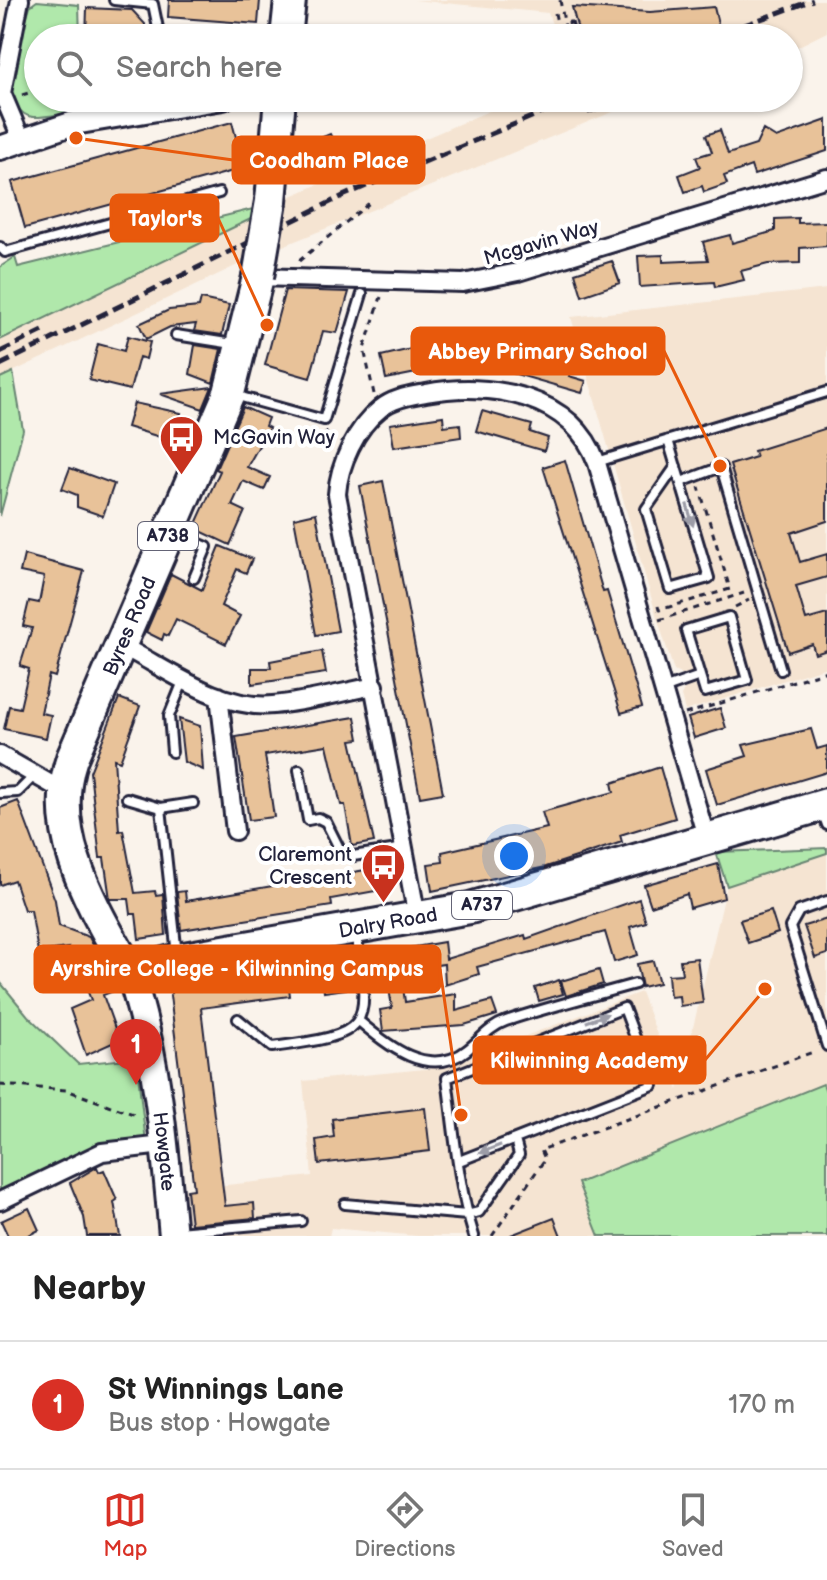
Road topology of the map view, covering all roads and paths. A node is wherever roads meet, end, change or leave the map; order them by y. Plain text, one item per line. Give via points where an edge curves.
1 (20, 0) edge
2 (114, 0) edge
3 (290, 0) edge
4 (560, 0) edge
5 (555, 13) dead end
6 (157, 24) edge
7 (277, 24) edge
8 (558, 24) edge
9 (568, 24) edge
10 (127, 112) edge
11 (279, 112) edge
12 (597, 112) edge
13 (588, 113) dead end
14 (21, 138) junction
15 (0, 148) edge
16 (827, 178) edge
17 (219, 193) dead end
18 (373, 200) dead end
19 (0, 247) edge
20 (295, 263) dead end
21 (258, 277) junction
22 (386, 283) junction
23 (362, 294) dead end
24 (176, 335) dead end
25 (238, 345) junction
26 (827, 392) edge
27 (229, 393) junction
28 (378, 410) junction
29 (324, 420) junction
30 (668, 440) junction
31 (597, 463) junction
32 (343, 464) junction
33 (676, 466) junction
34 (681, 482) junction
35 (170, 531) junction
36 (194, 578) dead end
37 (758, 592) junction
38 (729, 617) junction
39 (645, 625) junction
40 (120, 645) junction
41 (781, 670) dead end
42 (827, 671) edge
43 (700, 676) junction
44 (184, 678) junction
45 (375, 686) junction
46 (663, 689) junction
47 (219, 696) junction
48 (672, 718) junction
49 (172, 752) dead end
50 (0, 755) edge
51 (299, 770) dead end
52 (35, 775) junction
53 (63, 791) junction
54 (0, 793) edge
55 (127, 798) dead end
56 (193, 803) dead end
57 (161, 808) junction
58 (825, 812) edge
59 (235, 831) dead end
60 (707, 840) junction
61 (404, 848) junction
62 (827, 901) edge
63 (417, 917) junction
64 (355, 927) junction
65 (178, 959) junction
66 (130, 973) junction
67 (635, 984) dead end
68 (238, 1019) dead end
69 (359, 1021) junction
70 (827, 1046) edge
71 (0, 1085) edge
72 (161, 1136) junction
73 (515, 1140) junction
74 (459, 1161) junction
75 (0, 1201) edge
76 (345, 1204) dead end
77 (467, 1215) junction
78 (301, 1221) dead end
79 (173, 1234) edge
80 (474, 1236) edge
81 (492, 1236) edge

1 - 14 street via 2,93
2 - 6 lane via 153,4
3 - 7 highway
4 - 9 path
5 - 8 path
10 - 14 street
11 - 21 highway, A738, bridge
12 - 13 path
14 - 15 street
16 - 22 street, Mcgavin Way via 518,272 463,283
17 - 19 lane via 5,252
18 - 20 path
21 - 22 street, Mcgavin Way
21 - 25 highway, Byres Road / A738
22 - 28 path via 364,349
23 - 29 lane
24 - 25 lane
25 - 27 highway, Byres Road / A738
26 - 30 lane
27 - 29 lane
27 - 35 highway, Byres Road / A738
28 - 31 street via 400,398 455,388 532,399 575,426
28 - 32 street
29 - 32 path via 329,451
30 - 31 lane
30 - 33 lane
31 - 39 street
32 - 45 street via 337,494
33 - 34 lane
34 -> 33 lane via 709,578 670,589 646,509
34 - 37 lane via 721,467
35 - 36 lane via 207,547
35 - 40 highway, Byres Road / A738
37 - 38 path via 736,604
37 - 39 path
37 - 41 lane
38 - 43 lane via 686,630
38 - 43 lane via 747,680 705,692
39 - 46 street
40 - 44 street
40 - 53 highway, Byres Road / A738
42 - 48 path
43 - 46 lane
44 - 47 street
44 - 49 lane via 169,716
45 - 47 street via 273,705
45 - 61 street
46 - 48 street
47 - 59 street
48 - 60 street
50 - 52 street
51 - 61 lane via 308,820 326,822 345,856
52 - 53 street
52 - 54 lane via 18,792
53 - 66 highway, Byres Road / A738 via 67,835 86,890
55 - 57 lane
56 - 57 lane
57 - 65 lane
58 - 60 highway, Dalry Road / A737
60 - 63 highway, Dalry Road / A737 via 516,897
61 - 63 street
62 - 70 lane via 799,911 790,927
63 - 64 highway, Dalry Road / A737
64 - 65 highway, Dalry Road / A737
64 - 69 lane via 366,1003
65 - 66 highway, Dalry Road / A737
66 - 72 main road, Howgate via 146,1028
67 - 69 lane via 502,1022 465,1052 434,1061 393,1050
68 - 69 lane via 272,1047 333,1039
70 - 81 path via 541,1150 545,1159
71 - 72 path via 66,1090
72 - 75 street via 102,1152
72 - 79 main road, Howgate
73 -> 74 lane
74 -> 73 lane via 447,1078 624,1008 653,1085
73 - 77 lane via 519,1155 479,1212
74 - 77 lane
76 - 77 lane
77 - 80 lane
78 - 79 lane

